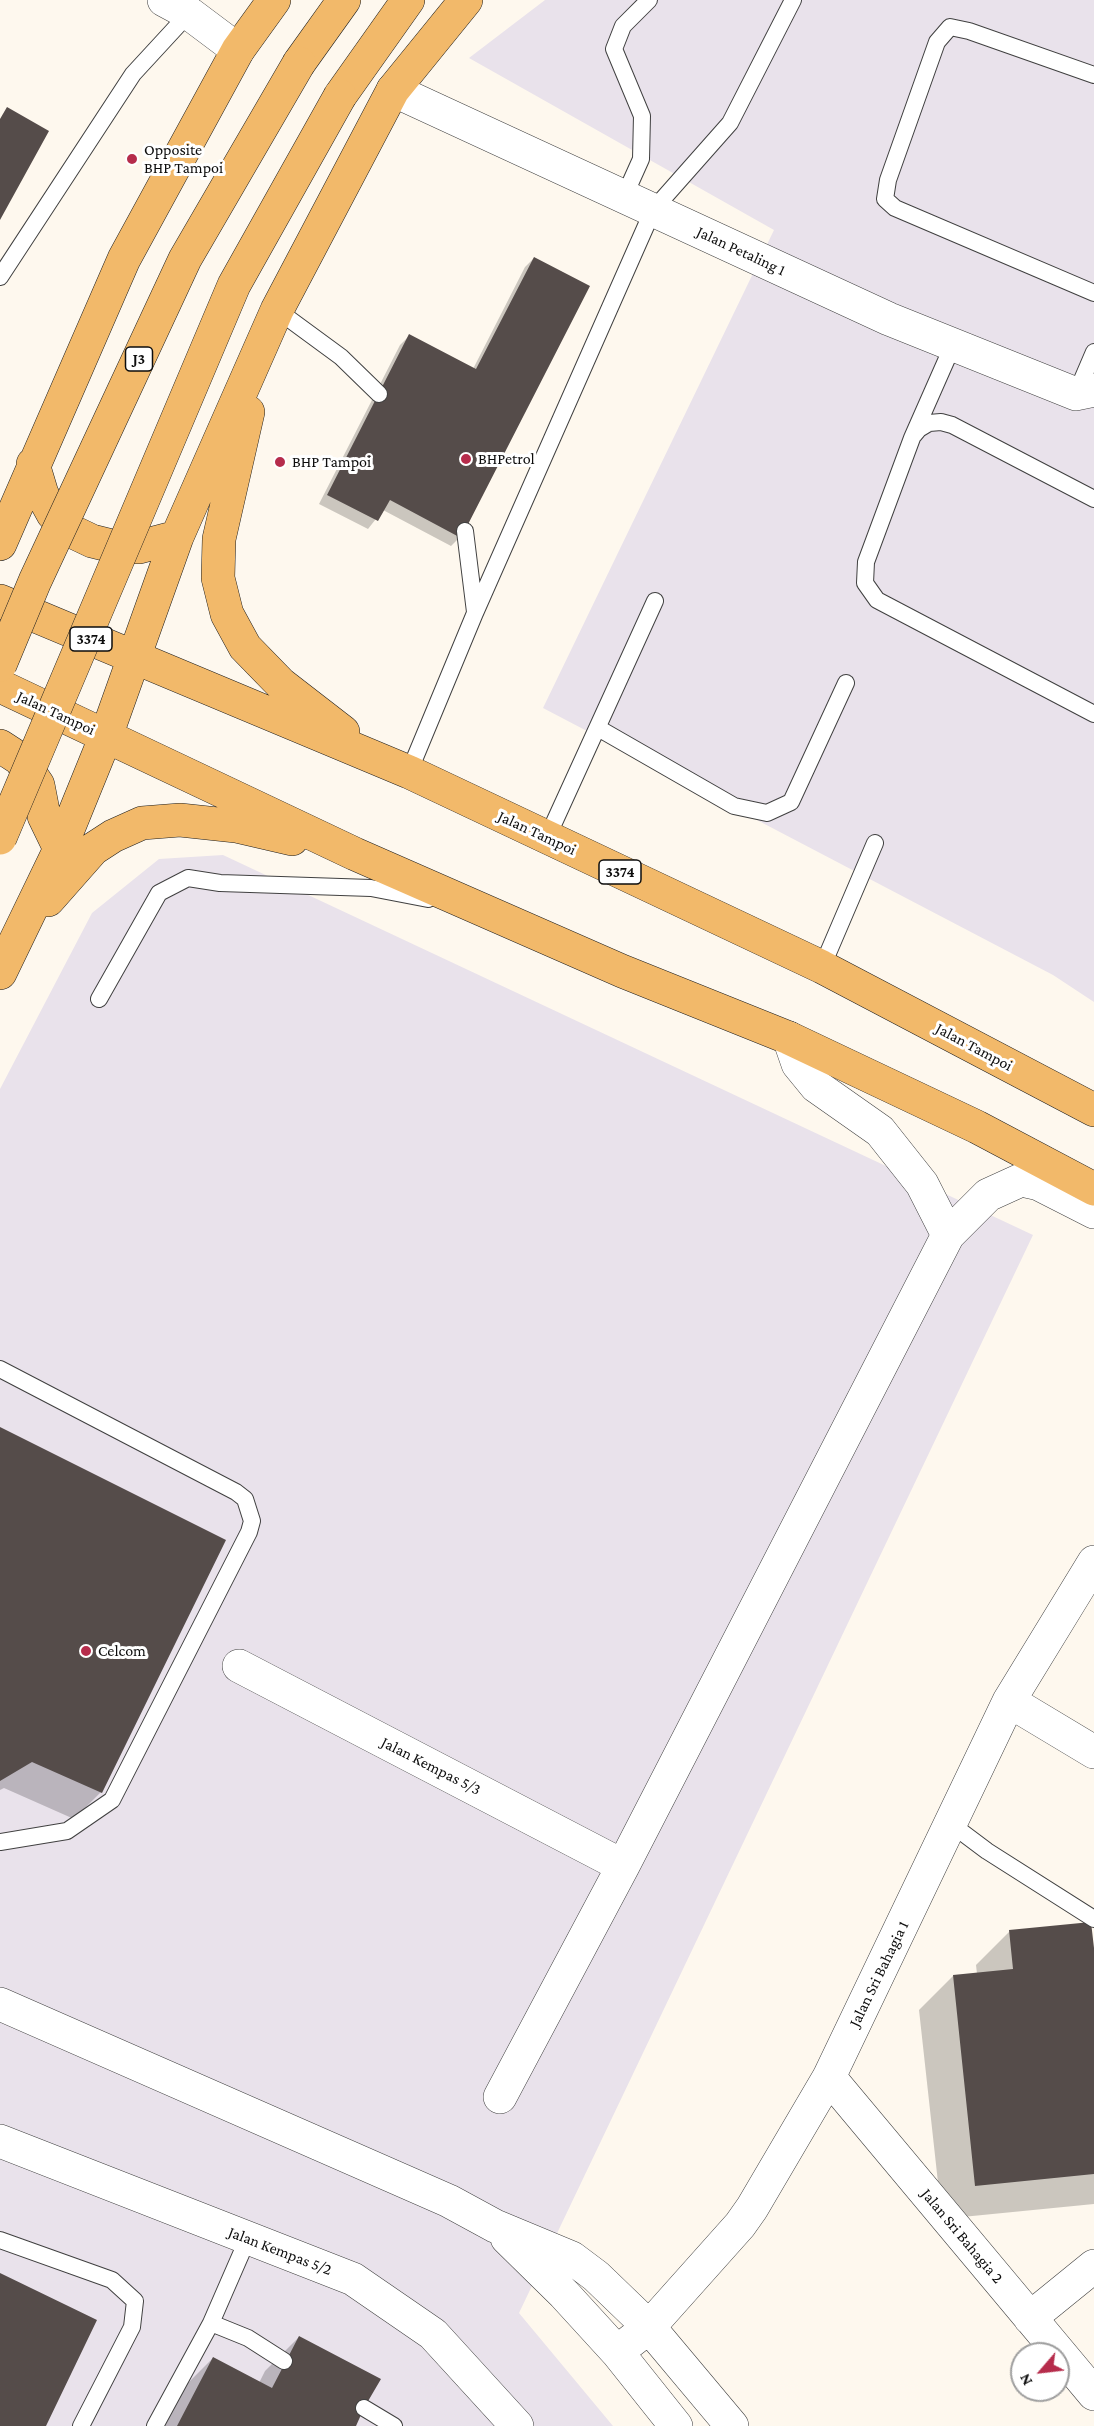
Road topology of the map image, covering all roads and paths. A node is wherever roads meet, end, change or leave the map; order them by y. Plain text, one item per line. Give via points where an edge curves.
1 (274, 0) edge
2 (344, 0) edge
3 (408, 0) edge
4 (466, 0) edge
5 (649, 0) edge
6 (793, 0) edge
7 (184, 5) edge
8 (238, 50) junction
9 (1094, 75) edge
10 (393, 90) junction
11 (638, 203) junction
12 (0, 277) edge
13 (1094, 293) edge
14 (271, 323) junction
15 (953, 345) junction
16 (1094, 352) edge
17 (1085, 392) edge
18 (932, 393) junction
19 (379, 394) dead end
20 (952, 424) junction
21 (912, 438) junction
22 (33, 464) junction
23 (0, 494) edge
24 (1094, 500) edge
25 (465, 531) dead end
26 (177, 537) junction
27 (0, 544) edge
28 (0, 601) edge
29 (655, 602) dead end
30 (475, 613) junction
31 (134, 658) junction
32 (0, 665) edge
33 (846, 683) dead end
34 (0, 686) edge
35 (1094, 714) edge
36 (598, 728) junction
37 (106, 736) junction
38 (0, 746) edge
39 (379, 759) junction
40 (409, 772) junction
41 (0, 838) edge
42 (547, 838) junction
43 (875, 843) dead end
44 (60, 849) junction
45 (355, 854) junction
46 (549, 937) junction
47 (5, 962) edge
48 (822, 967) junction
49 (99, 999) dead end
50 (789, 1038) junction
51 (1094, 1110) edge
52 (1094, 1190) edge
53 (1094, 1212) edge
54 (948, 1235) junction
55 (0, 1369) edge
56 (1094, 1562) edge
57 (239, 1666) dead end
58 (1009, 1701) junction
59 (1094, 1752) edge
60 (951, 1824) junction
61 (0, 1842) edge
62 (623, 1866) junction
63 (1094, 1919) edge
64 (0, 2004) edge
65 (829, 2077) junction
66 (500, 2097) dead end
67 (0, 2141) edge
68 (495, 2226) junction
69 (248, 2238) junction
70 (0, 2240) edge
71 (1094, 2266) edge
72 (1030, 2318) junction
73 (211, 2323) junction
74 (649, 2327) junction
75 (617, 2352) junction
76 (284, 2361) dead end
77 (1094, 2394) edge
78 (364, 2408) dead end
79 (505, 2421) edge
80 (81, 2426) edge
81 (155, 2426) edge
82 (394, 2426) edge
83 (676, 2426) edge
84 (732, 2426) edge

1 - 8 main road
2 - 32 main road, J3, bridge via 299,63 186,259 35,581
3 - 41 main road, bridge via 340,96 234,285
4 - 10 main road
5 - 11 lane via 623,26 614,49 642,116
6 - 11 lane via 730,123
7 - 8 street
7 - 12 lane via 133,74
8 - 22 main road via 124,259
9 - 13 lane via 950,27 937,42 888,180 885,199 895,208
10 - 11 street, Jalan Petaling 1
10 - 14 main road
11 - 15 street, Jalan Petaling 1
11 - 30 lane
14 - 19 lane via 341,357
14 - 26 main road
14 - 39 main road via 219,539 218,578 227,614 245,647 281,684
15 - 17 street, Jalan Petaling 1
15 - 18 lane
16 - 17 lane
18 - 20 lane
18 - 21 lane
20 - 21 lane via 929,423
20 - 24 lane
21 - 35 lane via 863,572 870,592 877,600
22 - 23 main road
22 - 26 main road via 52,514 71,531 116,547 139,547
22 - 27 main road
25 - 30 lane
26 - 31 main road
28 - 31 main road, Jalan Tampoi / 3374
29 - 36 lane
30 - 40 lane
31 - 37 main road
31 - 39 main road, Jalan Tampoi / 3374
33 - 36 lane via 791,802 767,813 734,806
34 - 37 main road, Jalan Tampoi
36 - 42 lane
37 - 44 main road
37 - 45 main road, Jalan Tampoi
38 - 44 main road via 20,759 38,785 44,816
39 - 40 main road, Jalan Tampoi / 3374
40 - 42 main road, Jalan Tampoi / 3374
42 - 48 main road, Jalan Tampoi / 3374
43 - 48 lane
44 - 47 main road
45 - 46 main road, Jalan Tampoi
45 - 47 main road via 236,826 180,820 142,823 93,849 60,884
46 - 49 lane via 429,899 371,888 220,883 188,878 159,893
46 - 50 main road, Jalan Tampoi via 622,971
48 - 51 main road, Jalan Tampoi / 3374
50 - 52 main road, Jalan Tampoi via 977,1127
50 - 54 street via 798,1064 816,1086 880,1131 922,1184
53 - 54 street via 1039,1184 1021,1180 988,1195
54 - 62 street
55 - 61 lane via 236,1492 245,1499 252,1521 111,1800 67,1831
56 - 58 street, Jalan Sri Bahagia 1
57 - 62 street, Jalan Kempas 5/3
58 - 59 street
58 - 60 street, Jalan Sri Bahagia 1
60 - 63 lane
60 - 65 street, Jalan Sri Bahagia 1
62 - 66 street
64 - 68 street via 449,2201
65 - 72 street, Jalan Sri Bahagia 2
65 - 74 street, Jalan Sri Bahagia 1 via 740,2224
67 - 69 street, Jalan Kempas 5/2
68 - 74 street via 572,2258 597,2276
68 - 75 street
69 - 73 lane
69 - 79 street, Jalan Kempas 5/2 via 353,2280 434,2334
70 - 80 lane via 112,2280 135,2301 132,2327
71 - 72 street
72 - 77 street, Jalan Sri Bahagia 2
73 - 76 lane via 248,2338
73 - 81 lane
74 - 75 street, Jalan Sri Bahagia 1
74 - 84 street
75 - 83 street
78 - 82 lane

